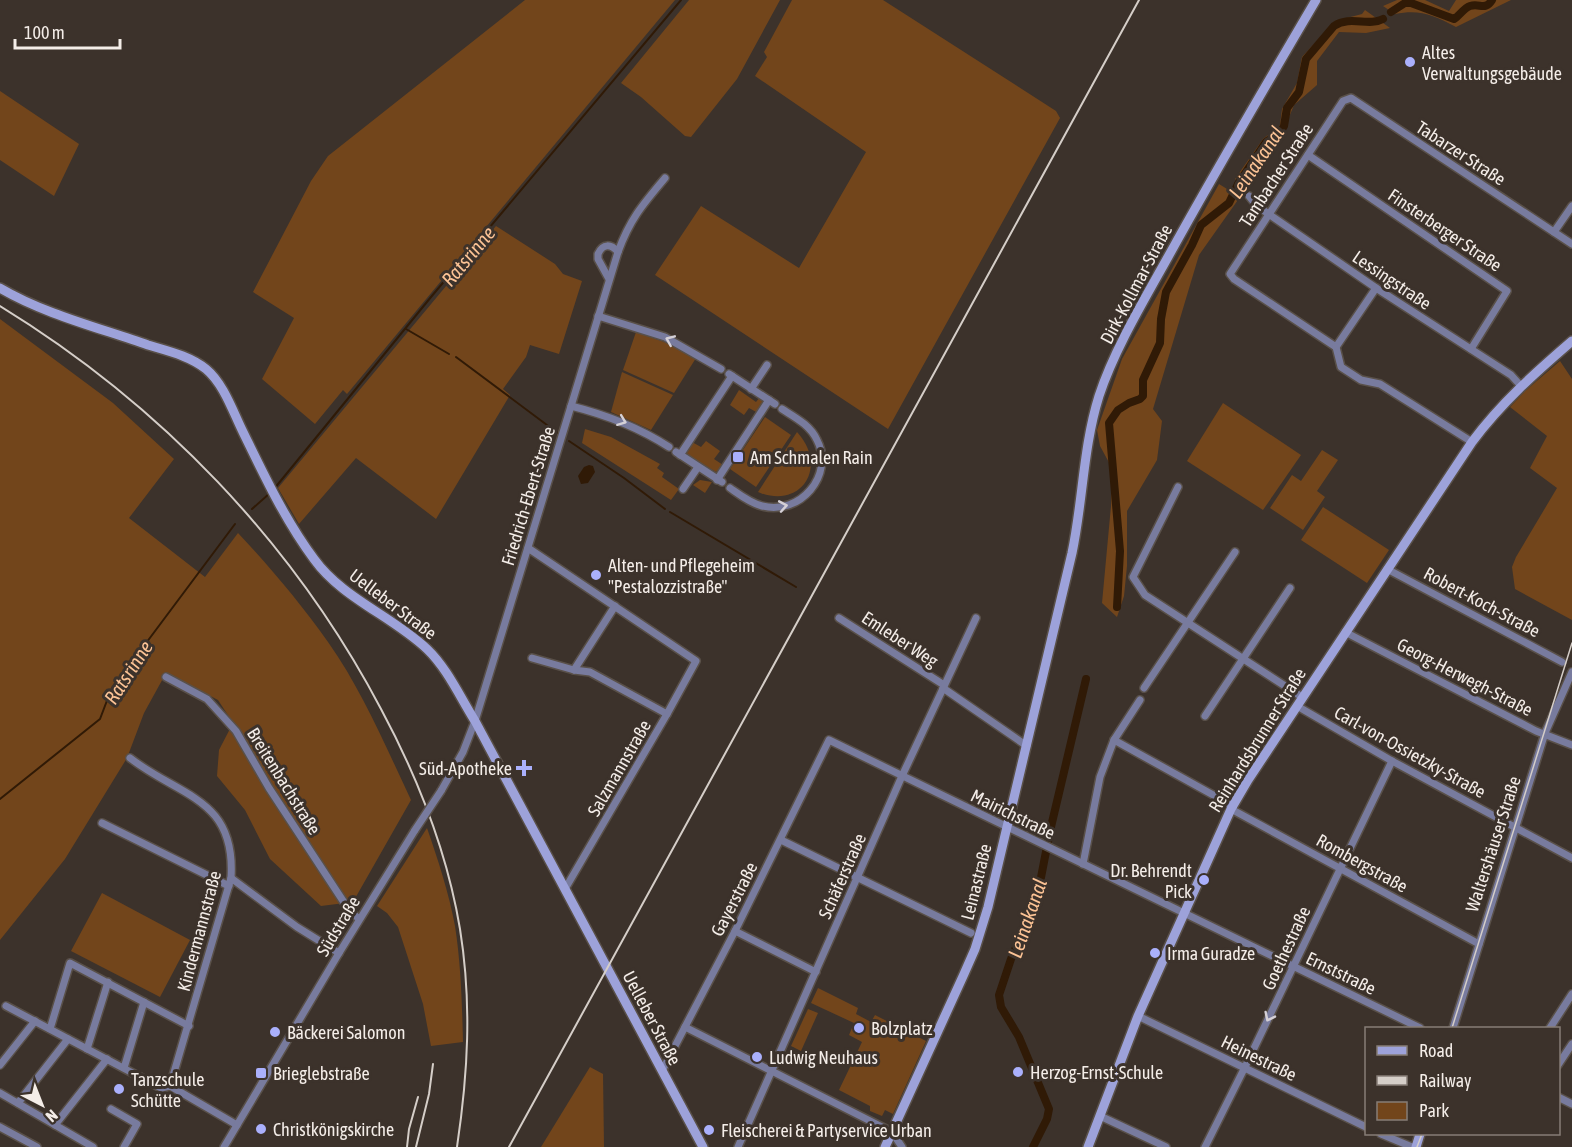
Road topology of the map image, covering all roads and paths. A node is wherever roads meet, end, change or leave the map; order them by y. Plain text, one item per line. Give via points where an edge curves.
1 (1316, 0) edge
2 (1351, 98) joint
3 (1308, 155) junction
4 (665, 178) dead end
5 (1249, 196) dead end
6 (1572, 206) edge
7 (1269, 214) junction
8 (1554, 232) junction
9 (1572, 244) edge
10 (618, 252) junction
11 (609, 279) junction
12 (0, 288) edge
13 (1376, 288) junction
14 (598, 316) junction
15 (1572, 341) edge
16 (1336, 347) junction
17 (1470, 350) junction
18 (767, 365) dead end
19 (721, 369) dead end
20 (1521, 386) junction
21 (751, 389) junction
22 (571, 406) junction
23 (783, 409) dead end
24 (1472, 442) junction
25 (669, 447) dead end
26 (698, 467) junction
27 (1178, 487) dead end
28 (730, 488) dead end
29 (683, 489) dead end
30 (528, 548) junction
31 (1235, 552) dead end
32 (1387, 569) junction
33 (1290, 588) dead end
34 (615, 606) junction
35 (1059, 611) joint
36 (839, 618) dead end
37 (976, 618) dead end
38 (1188, 622) junction
39 (1345, 632) junction
40 (532, 658) dead end
41 (1242, 658) junction
42 (1562, 662) dead end
43 (573, 670) junction
44 (166, 677) dead end
45 (1571, 677) edge
46 (944, 687) junction
47 (1144, 688) dead end
48 (1140, 699) dead end
49 (1299, 701) junction
50 (668, 714) junction
51 (1205, 716) dead end
52 (474, 720) junction
53 (1545, 734) junction
54 (829, 740) joint
55 (1114, 740) junction
56 (1572, 745) edge
57 (1027, 746) junction
58 (130, 758) dead end
59 (1392, 761) junction
60 (902, 776) junction
61 (1232, 807) junction
62 (102, 823) dead end
63 (1515, 827) junction
64 (1006, 828) junction
65 (781, 840) junction
66 (1572, 858) edge
67 (1083, 864) junction
68 (1341, 868) junction
69 (231, 878) junction
70 (858, 879) junction
71 (229, 886) junction
72 (565, 889) junction
73 (1184, 914) junction
74 (359, 919) junction
75 (735, 931) junction
76 (971, 933) dead end
77 (1479, 944) junction
78 (339, 953) junction
79 (1294, 967) junction
80 (816, 972) junction
81 (108, 982) junction
82 (1572, 994) edge
83 (144, 1002) junction
84 (6, 1006) dead end
85 (1138, 1016) junction
86 (35, 1021) junction
87 (189, 1026) junction
88 (685, 1027) junction
89 (1416, 1027) edge
90 (1454, 1027) edge
91 (1551, 1027) edge
92 (50, 1029) junction
93 (68, 1039) junction
94 (1572, 1044) edge
95 (87, 1048) junction
96 (107, 1059) junction
97 (1560, 1062) edge
98 (0, 1065) edge
99 (1245, 1067) junction
100 (124, 1068) junction
101 (662, 1071) junction
102 (772, 1071) junction
103 (170, 1086) junction
104 (0, 1093) edge
105 (18, 1103) junction
106 (111, 1109) dead end
107 (1100, 1116) junction
108 (55, 1125) junction
109 (237, 1125) junction
110 (0, 1127) edge
111 (1365, 1127) edge
112 (892, 1132) junction
113 (1384, 1135) edge
114 (80, 1139) junction
115 (37, 1147) edge
116 (75, 1147) edge
117 (93, 1147) edge
118 (124, 1147) edge
119 (224, 1147) edge
120 (703, 1147) edge
121 (738, 1147) edge
122 (885, 1147) edge
123 (902, 1147) edge
124 (1088, 1147) edge
125 (1166, 1147) edge
126 (1204, 1147) edge
127 (1414, 1147) edge

1 - 35 street, Dirk-Kollmar-Straße via 1216,170 1106,377 1088,438 1078,525
2 - 3 street, Tambacher Straße via 1343,100
2 - 8 street, Tabarzer Straße
3 - 7 street, Tambacher Straße
3 - 17 street, Finsterberger Straße via 1507,291
4 - 10 street, Friedrich-Ebert-Straße via 626,228
5 - 7 street, Lessingstraße
6 - 8 street
7 - 13 street, Lessingstraße
7 - 16 street, Tambacher Straße via 1230,274
8 - 9 street, Tabarzer Straße
10 - 11 street, Friedrich-Ebert-Straße
10 - 11 street via 608,245 598,254
11 - 14 street, Friedrich-Ebert-Straße
12 - 52 street, Uelleber Straße via 190,359 206,369 223,392 273,492 320,566 426,648
13 - 16 street
13 - 17 street, Lessingstraße
19 -> 14 street via 665,337
14 - 22 street, Friedrich-Ebert-Straße
15 - 20 street, Reinhardsbrunner Straße
16 - 24 street via 1341,367 1361,380 1380,384
17 - 20 street, Lessingstraße via 1511,375
18 - 21 street
20 - 24 street, Reinhardsbrunner Straße
21 - 26 street via 730,375 678,454
21 - 26 street via 772,402 720,481
22 -> 25 street via 623,421
22 - 30 street, Friedrich-Ebert-Straße
28 -> 23 street via 755,504 779,508 802,499 814,486 822,464 818,441 808,427
24 - 32 street, Reinhardsbrunner Straße
26 - 29 street
27 - 38 street, Carl-von-Ossietzky-Straße via 1134,577 1145,595
30 - 34 street
30 - 52 street, Friedrich-Ebert-Straße
31 - 38 street
32 - 39 street, Reinhardsbrunner Straße
32 - 42 street, Robert-Koch-Straße
33 - 41 street
34 - 43 street
34 - 50 street, Salzmannstraße via 696,661
35 - 57 street, Leinastraße
36 - 46 street, Emleber Weg
37 - 46 street, Schäferstraße
38 - 41 street, Carl-von-Ossietzky-Straße
38 - 47 street
39 - 49 street, Reinhardsbrunner Straße
39 - 53 street, Georg-Herwegh-Straße
40 - 43 street
41 - 49 street, Carl-von-Ossietzky-Straße
41 - 51 street
43 - 50 street via 590,672
44 - 74 street, Breitenbachstraße via 207,699 236,731 269,788 349,910
45 - 53 street, Waltershäuser Straße
46 - 57 street, Emleber Weg
46 - 60 street, Schäferstraße
48 - 55 street
49 - 59 street, Carl-von-Ossietzky-Straße
49 - 61 street, Reinhardsbrunner Straße
50 - 72 street, Salzmannstraße
52 - 72 street, Uelleber Straße
52 - 74 street, Südstraße, bridge via 463,752 441,791
53 - 56 street, Georg-Herwegh-Straße
53 - 63 street, Waltershäuser Straße
54 - 60 street, Mairichstraße
54 - 65 street, Gayerstraße
55 - 61 street, Rombergstraße
55 - 67 street via 1100,777
57 - 64 street, Leinastraße
58 - 69 street, Kindermannstraße via 197,798 221,821 232,859
59 - 63 street, Carl-von-Ossietzky-Straße
59 - 68 street, Goethestraße
60 - 64 street, Mairichstraße
60 - 70 street, Schäferstraße
61 - 68 street, Rombergstraße
61 - 73 street, Reinhardsbrunner Straße
62 - 71 street
63 - 66 street, Carl-von-Ossietzky-Straße
63 - 77 street, Waltershäuser Straße
64 - 67 street, Mairichstraße
64 - 112 street, Leinastraße via 975,949
65 - 70 street
65 - 75 street, Gayerstraße
67 - 73 street, Mairichstraße
68 - 77 street, Rombergstraße
68 - 79 street, Goethestraße
69 - 71 street, Kindermannstraße
69 - 78 street
70 - 76 street
70 - 80 street, Schäferstraße
71 - 87 street, Kindermannstraße
72 - 101 street, Uelleber Straße
73 - 79 street, Ernststraße
73 - 85 street, Reinhardsbrunner Straße
74 - 78 street, Südstraße
75 - 80 street
75 - 88 street, Gayerstraße
77 - 90 street, Waltershäuser Straße
78 - 109 street, Südstraße
79 - 89 street, Ernststraße
79 -> 99 street, Goethestraße
80 - 102 street, Schäferstraße
81 - 83 street
81 - 92 street via 70,963
81 - 95 street
82 - 91 street
83 - 87 street
83 - 100 street
84 - 86 street
85 - 99 street, Heinestraße
85 - 107 street, Reinhardsbrunner Straße
86 - 92 street
86 - 98 street
87 - 103 street, Kindermannstraße
88 - 101 street, Gayerstraße
88 - 102 street
92 - 93 street
93 - 95 street
93 - 105 street
94 - 97 street
95 - 96 street
96 - 100 street
96 - 108 street
99 - 111 street, Heinestraße
99 - 126 street, Goethestraße
100 - 103 street via 161,1088
101 - 120 street, Uelleber Straße
102 - 112 street
102 - 121 street, Schäferstraße
103 - 109 street
104 - 105 street
105 - 108 street
106 - 118 street via 137,1124
107 - 124 street, Reinhardsbrunner Straße
107 - 125 street
108 - 114 street
109 - 119 street, Südstraße
110 - 115 street
112 - 122 street, Leinastraße
112 - 123 street
113 - 127 street
114 - 116 street
114 - 117 street

